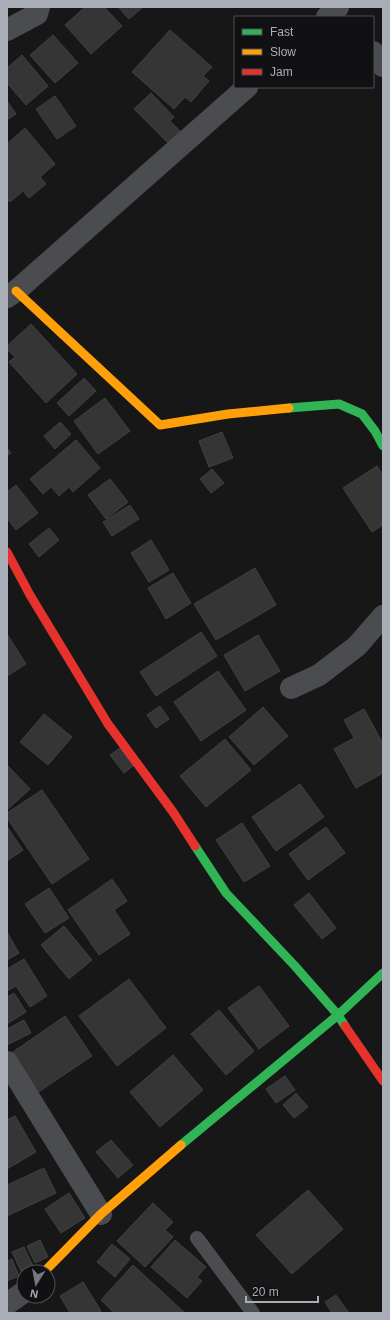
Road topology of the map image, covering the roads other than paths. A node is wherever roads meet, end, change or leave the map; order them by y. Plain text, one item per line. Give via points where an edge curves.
1 (39, 7) edge
2 (339, 7) edge
3 (328, 16) edge
4 (346, 16) edge
5 (7, 30) edge
6 (374, 53) edge
7 (383, 66) edge
8 (246, 88) edge
9 (11, 294) edge
10 (383, 446) edge
11 (7, 552) edge
12 (383, 616) edge
13 (291, 688) dead end
14 (383, 973) edge
15 (338, 1015) junction
16 (7, 1062) edge
17 (383, 1081) edge
18 (101, 1214) junction
19 (197, 1238) dead end
20 (52, 1264) edge
21 (16, 1298) edge
22 (7, 1304) edge
23 (253, 1313) edge

1 - 5 street via 37,14
2 - 3 street
2 - 4 street
6 - 7 street
8 - 9 street
9 - 10 street via 160,425 228,414 339,404 362,414
11 - 15 street via 108,724 173,812 226,893
12 - 13 street via 357,646 319,675
14 - 15 street
15 - 17 street
15 - 18 street
16 - 18 street
18 - 20 street
19 - 23 lane
21 - 22 street

